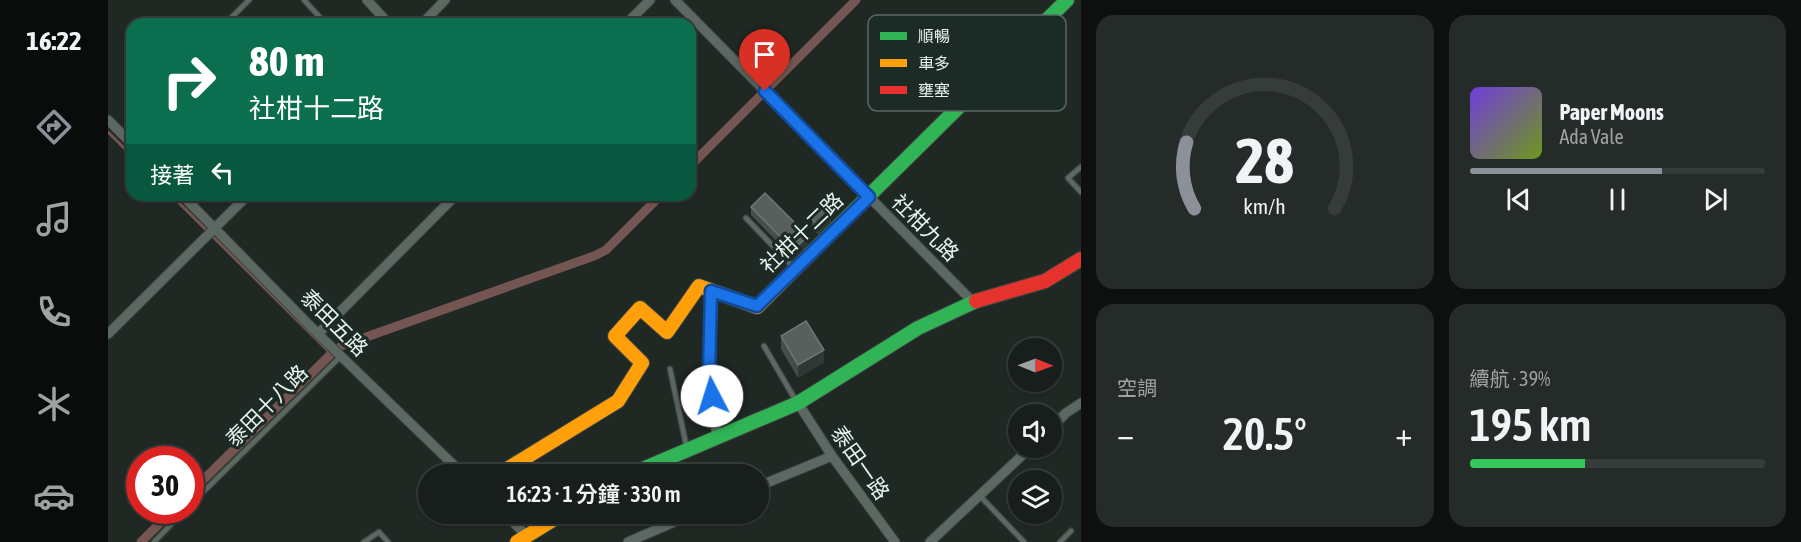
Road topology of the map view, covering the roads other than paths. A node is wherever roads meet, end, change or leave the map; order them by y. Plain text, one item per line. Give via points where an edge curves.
1 (249, 0) edge
2 (304, 0) edge
3 (367, 0) edge
4 (445, 0) edge
5 (650, 0) edge
6 (675, 0) edge
7 (1067, 0) edge
8 (1052, 15) edge
9 (231, 18) edge
10 (320, 18) edge
11 (384, 18) edge
12 (428, 18) edge
13 (632, 18) edge
14 (693, 18) edge
15 (696, 21) edge
16 (955, 111) edge
17 (108, 120) edge
18 (126, 138) edge
19 (1081, 167) edge
20 (1081, 192) edge
21 (869, 197) junction
22 (188, 201) edge
23 (242, 201) edge
24 (450, 201) edge
25 (746, 218) dead end
26 (214, 227) junction
27 (1081, 259) edge
28 (795, 269) junction
29 (711, 291) junction
30 (973, 302) junction
31 (108, 334) edge
32 (318, 334) junction
33 (764, 346) dead end
34 (341, 356) junction
35 (670, 369) dead end
36 (798, 403) junction
37 (1081, 403) edge
38 (1062, 417) edge
39 (717, 438) junction
40 (687, 451) junction
41 (832, 456) junction
42 (1020, 458) edge
43 (453, 464) edge
44 (515, 464) edge
45 (655, 464) edge
46 (769, 482) edge
47 (204, 491) edge
48 (980, 496) junction
49 (171, 524) edge
50 (512, 524) edge
51 (546, 524) edge
52 (670, 524) edge
53 (1071, 531) dead end
54 (522, 539) edge
55 (154, 542) edge
56 (364, 542) edge
57 (388, 542) edge
58 (628, 542) edge
59 (895, 542) edge
60 (930, 542) edge
61 (1024, 542) edge
62 (1060, 542) edge

1 - 9 lane
2 - 10 lane
3 - 11 street
4 - 12 street
5 - 13 street
6 - 14 street, 社柑九路
7 - 8 street, 社柑十二路
15 - 21 street, 社柑九路
16 - 21 street, 社柑十二路
17 - 18 street
19 - 20 lane via 1068,178
21 - 28 street, 社柑十二路
21 - 30 street, 社柑九路
22 - 26 street, 泰田五路
23 - 26 street
24 - 32 street
25 - 28 lane
26 - 31 street
26 - 32 street, 泰田五路
27 - 30 street via 1045,281
28 - 29 street, 社柑十二路 via 757,306
29 - 39 street via 709,374
29 - 44 street via 699,286 667,332 640,308 615,336 642,363 618,401
30 - 36 street via 918,328
32 - 34 street, 泰田五路
33 - 36 lane
34 - 43 street, 泰田五路
34 - 47 lane, 泰田十八路
35 - 40 lane
36 - 39 street
36 - 41 street, 泰田一路
37 - 38 street
39 - 40 street
40 - 45 street
41 - 46 street
41 - 59 street, 泰田一路
42 - 48 street
48 - 60 street
48 - 61 lane
49 - 55 lane
50 - 54 street
51 - 54 street
52 - 58 street
53 - 62 lane
56 - 57 lane via 379,532

